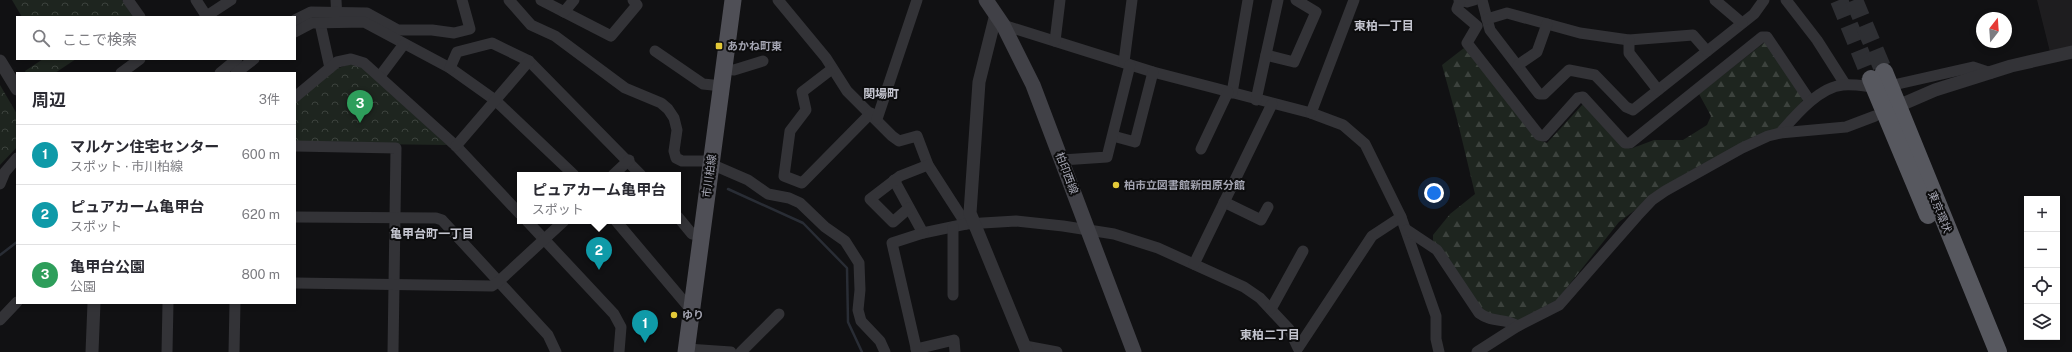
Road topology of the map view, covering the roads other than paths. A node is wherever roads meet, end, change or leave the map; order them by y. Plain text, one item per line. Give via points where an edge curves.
1 (128, 0) edge
2 (196, 0) edge
3 (231, 0) edge
4 (336, 0) edge
5 (462, 0) edge
6 (509, 0) edge
7 (541, 0) edge
8 (574, 0) edge
9 (633, 0) edge
10 (733, 0) edge
11 (778, 0) edge
12 (916, 0) edge
13 (986, 0) edge
14 (1060, 0) edge
15 (1132, 0) edge
16 (1248, 0) edge
17 (1278, 0) edge
18 (1296, 0) edge
19 (1354, 0) edge
20 (1459, 0) edge
21 (1474, 0) edge
22 (1482, 0) edge
23 (1714, 0) edge
24 (1764, 0) edge
25 (1786, 0) edge
26 (564, 12) junction
27 (999, 13) edge
28 (139, 16) edge
29 (205, 16) edge
30 (207, 16) edge
31 (337, 18) junction
32 (1487, 19) junction
33 (296, 20) edge
34 (320, 23) junction
35 (1742, 23) junction
36 (1547, 24) junction
37 (296, 31) edge
38 (1630, 40) junction
39 (1055, 41) junction
40 (404, 44) junction
41 (655, 51) dead end
42 (1707, 51) junction
43 (2072, 52) edge
44 (1266, 55) junction
45 (0, 60) edge
46 (139, 60) edge
47 (235, 60) edge
48 (253, 60) edge
49 (763, 61) dead end
50 (529, 62) junction
51 (1127, 64) junction
52 (1518, 65) junction
53 (330, 68) junction
54 (450, 68) junction
55 (724, 69) junction
56 (832, 69) junction
57 (122, 72) edge
58 (221, 72) edge
59 (237, 72) edge
60 (1153, 72) junction
61 (1991, 74) junction
62 (380, 76) junction
63 (1880, 81) junction
64 (1845, 84) junction
65 (722, 86) junction
66 (16, 87) edge
67 (1658, 90) junction
68 (1230, 93) junction
69 (296, 96) edge
70 (495, 100) junction
71 (1256, 100) junction
72 (1810, 101) junction
73 (1905, 103) dead end
74 (1272, 104) junction
75 (1311, 113) junction
76 (874, 116) junction
77 (1875, 116) dead end
78 (1780, 133) junction
79 (1113, 136) junction
80 (296, 146) edge
81 (456, 146) junction
82 (1201, 149) dead end
83 (16, 159) edge
84 (629, 160) junction
85 (1062, 160) junction
86 (711, 163) junction
87 (928, 165) junction
88 (571, 172) edge
89 (616, 172) edge
90 (639, 172) edge
91 (894, 180) junction
92 (0, 184) edge
93 (1224, 202) junction
94 (1268, 207) dead end
95 (909, 208) junction
96 (517, 211) edge
97 (296, 217) edge
98 (395, 217) junction
99 (1402, 217) junction
100 (681, 221) edge
101 (969, 223) junction
102 (530, 224) edge
103 (561, 224) edge
104 (619, 224) edge
105 (953, 227) junction
106 (1088, 230) junction
107 (1407, 230) junction
108 (923, 233) junction
109 (701, 235) junction
110 (544, 239) junction
111 (1303, 251) dead end
112 (1194, 264) junction
113 (498, 282) junction
114 (296, 283) edge
115 (394, 284) junction
116 (953, 296) dead end
117 (16, 303) edge
118 (94, 304) edge
119 (168, 304) edge
120 (235, 304) edge
121 (1270, 309) junction
122 (692, 311) junction
123 (779, 314) dead end
124 (0, 320) edge
125 (1518, 326) junction
126 (1026, 349) edge
127 (917, 350) edge
128 (687, 351) edge
129 (1297, 351) edge
130 (92, 352) edge
131 (167, 352) edge
132 (234, 352) edge
133 (393, 352) edge
134 (556, 352) edge
135 (619, 352) edge
136 (731, 352) edge
137 (741, 352) edge
138 (885, 352) edge
139 (955, 352) edge
140 (1057, 352) edge
141 (1134, 352) edge
142 (1439, 352) edge
143 (1478, 352) edge
144 (1986, 352) edge
145 (1998, 352) edge

1 - 28 street
2 - 29 street
3 - 30 street
4 - 31 street
5 - 31 street via 470,29 454,33 398,30 367,13
6 - 86 street via 531,25 555,36 626,88 661,103 668,109 677,130 674,150 676,158 682,161
7 - 26 street
8 - 26 street
9 - 26 street via 637,5 611,36
10 - 55 main road, 市川柏線
11 - 56 street via 826,58
12 - 76 street
13 - 27 main road, 柏印西線
14 - 39 street
15 - 51 street
16 - 68 street
17 - 44 street
18 - 44 street via 1316,12 1294,62
19 - 75 street
20 - 21 street
20 - 72 street via 1457,9 1477,26 1467,43 1539,135 1544,136 1578,98 1583,97 1625,143 1630,143 1762,37 1767,37
22 - 32 street
23 - 35 street
24 - 35 street via 1754,14
25 - 64 street via 1817,40
27 - 39 street
27 - 85 main road, 柏印西線 via 1033,85
27 - 101 street via 978,82
31 - 33 street via 311,12
31 - 34 street
31 - 40 street via 364,22
32 - 36 street via 1507,13
32 - 52 street via 1490,30
34 - 37 street via 312,23
34 - 53 street
35 - 42 street
36 - 38 street via 1580,33
36 - 52 street via 1538,52
38 - 42 street via 1693,35
38 - 67 street via 1629,53
39 - 51 street
40 - 54 street
40 - 62 street
41 - 65 street via 703,84
42 - 67 street
43 - 61 street via 2011,66
44 - 71 street
45 - 66 street
46 - 57 street
47 - 58 street
48 - 59 street
49 - 55 street via 734,70
50 - 54 street via 492,43 457,52
50 - 70 street
50 - 84 street
51 - 60 street
51 - 79 street
52 - 67 street via 1542,95 1569,70 1595,75 1630,109 1636,108
53 - 62 street via 344,60 358,60
53 - 69 street
54 - 70 street
55 - 65 main road, 市川柏線
56 - 76 street via 848,91
56 - 76 street via 802,92 806,110 790,131 784,176 802,183
60 - 68 street
60 - 79 street via 1135,142
61 - 63 street via 1973,66
61 - 73 street via 1934,90
62 - 81 street
63 - 64 street
63 - 144 highway, 東京環状
63 - 145 highway, 東京環状
64 - 72 street
65 - 86 main road, 市川柏線
68 - 71 street
68 - 82 street
70 - 81 street
70 - 88 street
71 - 74 street
72 - 78 street
74 - 75 street
74 - 93 street
75 - 99 street via 1343,125 1365,144
76 - 87 street via 899,141 917,136
77 - 78 street via 1846,127
78 - 125 street via 1742,148 1652,200 1558,304
79 - 85 street via 1107,157
80 - 98 street via 396,148
81 - 96 street
83 - 92 street via 5,172
84 - 89 street
84 - 90 street
85 - 106 main road, 柏印西線
86 - 109 main road, 市川柏線
86 - 138 street via 748,180 768,194 800,203 825,227 845,241 859,263 858,310 861,321 880,341
87 - 91 street
87 - 101 street
91 - 95 street
91 - 95 street via 870,199 893,222
93 - 94 street via 1261,220
93 - 112 street
95 - 108 street
97 - 98 street
98 - 113 street via 442,220
98 - 115 street
99 - 107 street
99 - 129 street via 1372,236
100 - 109 street via 692,234
101 - 105 street
101 - 106 street via 1016,220
101 - 126 street
102 - 110 street
103 - 110 street
104 - 122 street
105 - 108 street
105 - 116 street
106 - 112 street via 1122,236
106 - 141 main road, 柏印西線
107 - 125 street via 1437,250 1480,313 1488,320 1511,321
107 - 142 street via 1436,316
108 - 127 street via 892,243
109 - 122 main road, 市川柏線
110 - 113 street
110 - 135 street via 614,314 621,327
111 - 121 street
112 - 121 street via 1244,287
113 - 115 street via 492,286
113 - 134 street via 548,334
114 - 115 street
115 - 133 street
117 - 124 street
118 - 130 street
119 - 131 street
120 - 132 street
121 - 129 street via 1288,329
122 - 128 main road, 市川柏線
123 - 137 street
125 - 143 street
126 - 140 street
127 - 139 street via 954,340
128 - 136 street

